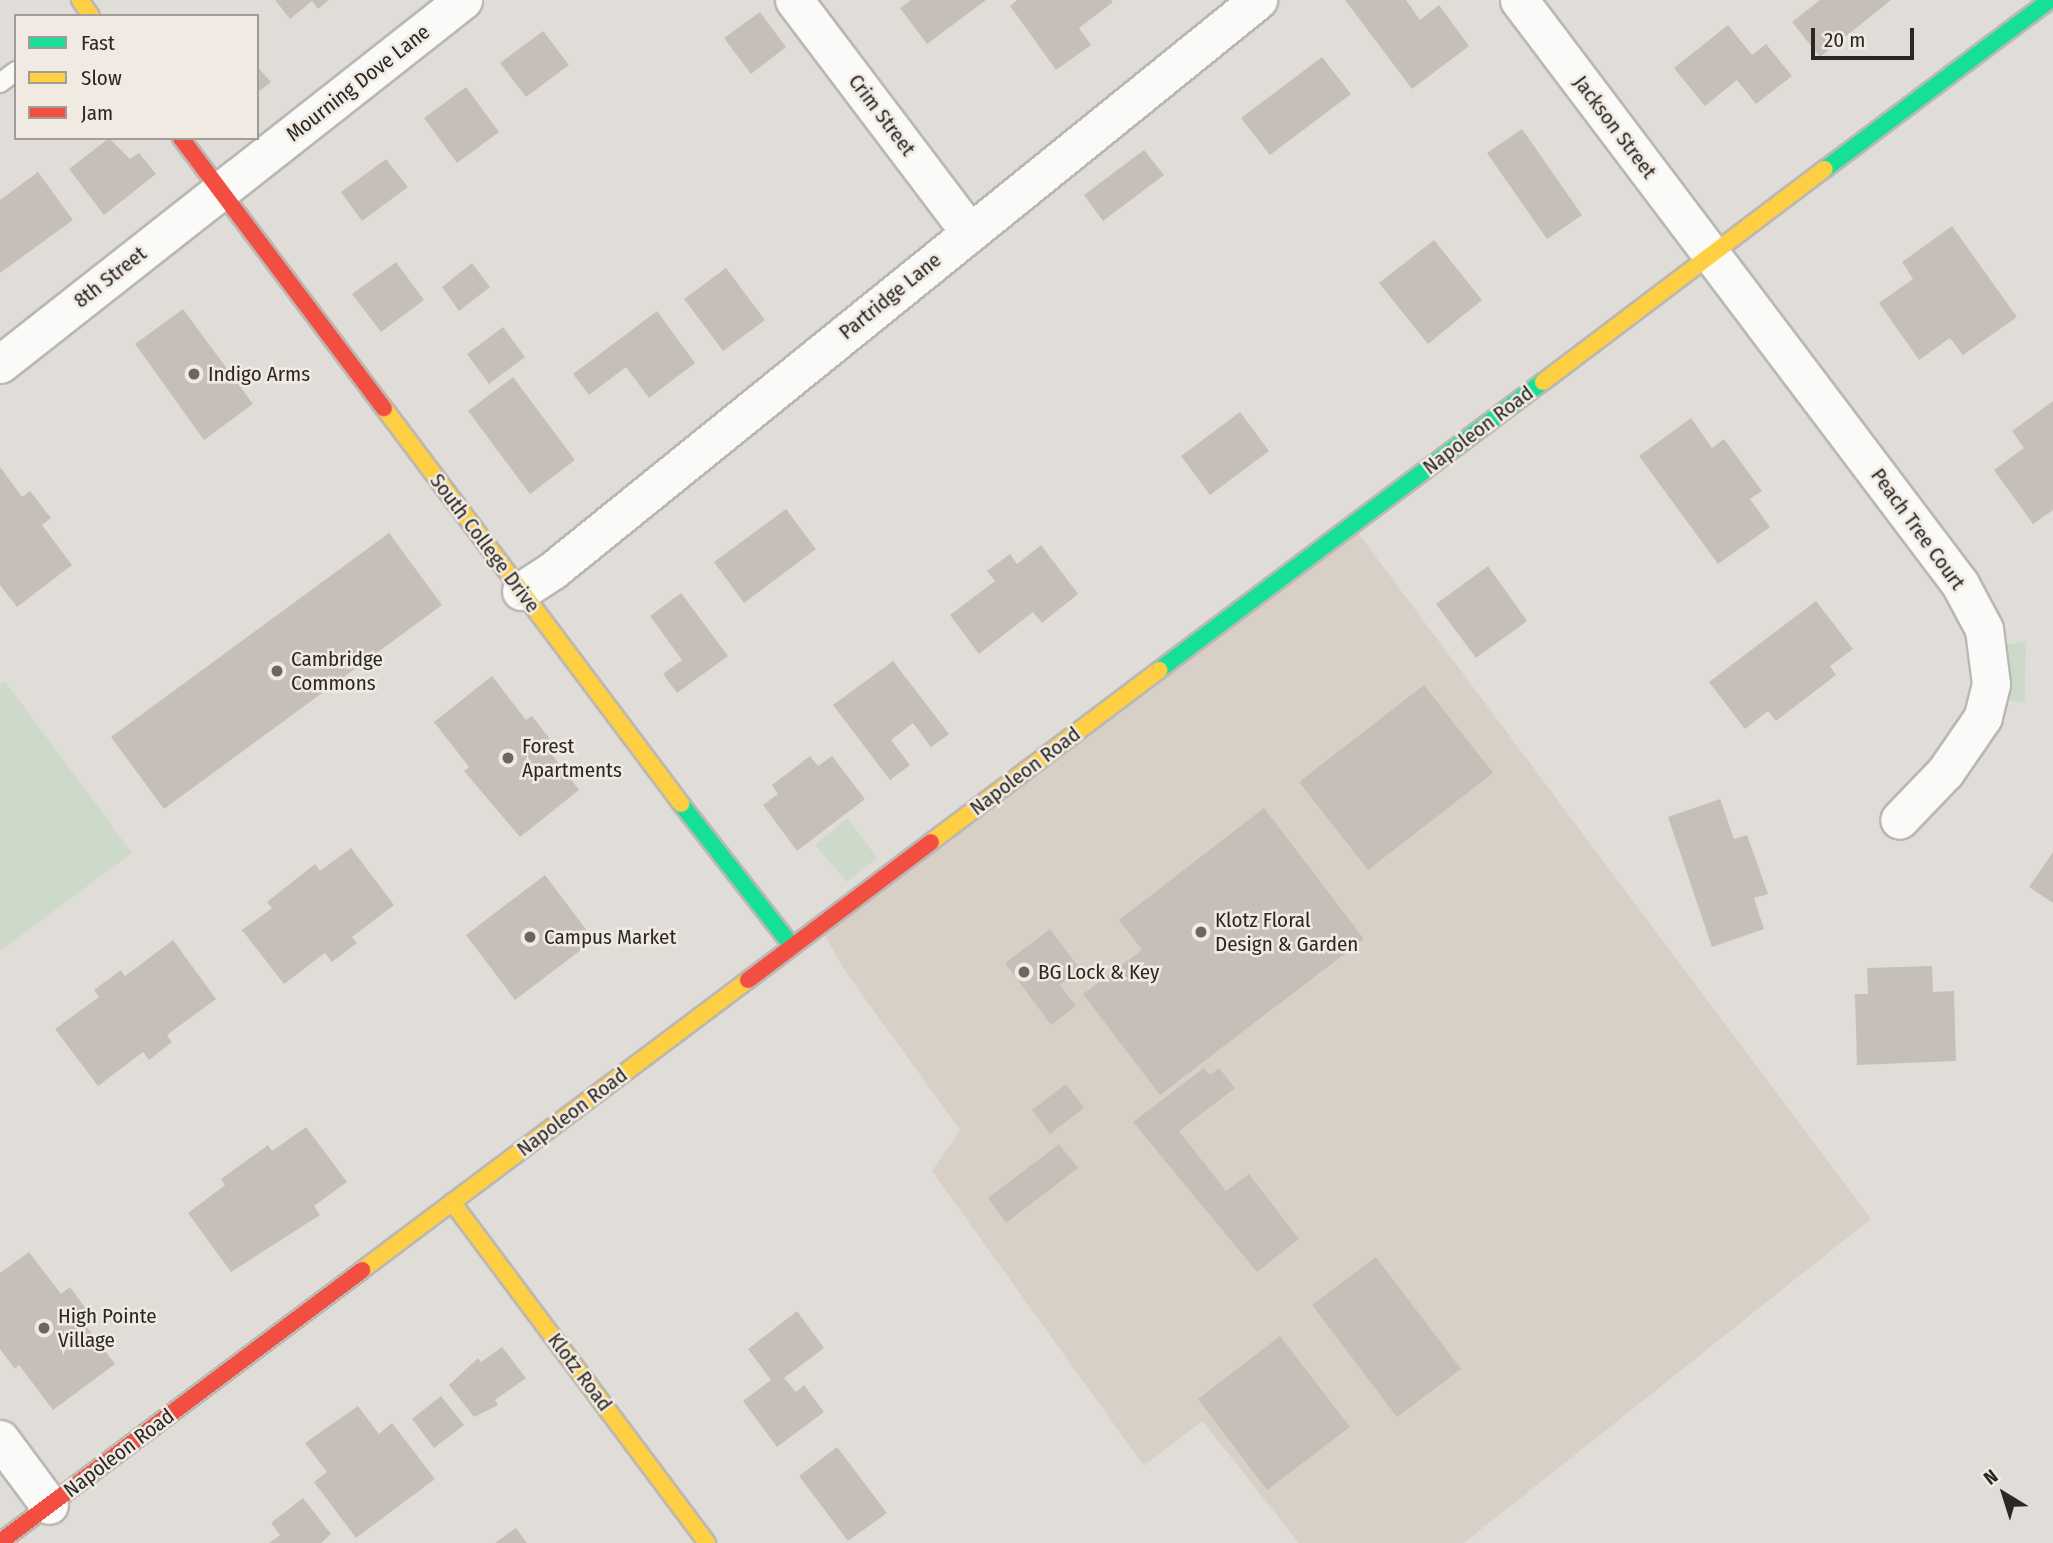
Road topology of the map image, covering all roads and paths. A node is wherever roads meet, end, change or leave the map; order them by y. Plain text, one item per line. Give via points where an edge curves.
1 (463, 0) edge
2 (794, 0) edge
3 (1258, 0) edge
4 (1519, 0) edge
5 (2050, 0) edge
6 (182, 140) edge
7 (219, 191) junction
8 (970, 231) junction
9 (1712, 254) junction
10 (0, 364) edge
11 (521, 591) junction
12 (1899, 820) dead end
13 (792, 946) junction
14 (452, 1202) junction
15 (0, 1439) edge
16 (49, 1505) junction
17 (0, 1542) edge
18 (707, 1543) edge

1 - 7 street, Mourning Dove Lane
2 - 8 street, Crim Street
3 - 8 street, Partridge Lane
4 - 9 street, Jackson Street
5 - 9 main road, Napoleon Road
6 - 7 main road, South College Drive
7 - 10 street, 8th Street
7 - 11 main road, South College Drive
8 - 11 street, Partridge Lane via 553,570
9 - 12 street, Peach Tree Court via 1960,584 1984,629 1991,684 1983,717 1945,772
9 - 13 main road, Napoleon Road
11 - 13 main road, South College Drive
13 - 14 main road, Napoleon Road
14 - 16 main road, Napoleon Road
14 - 18 main road, Klotz Road
15 - 16 street
16 - 17 main road, Napoleon Road

